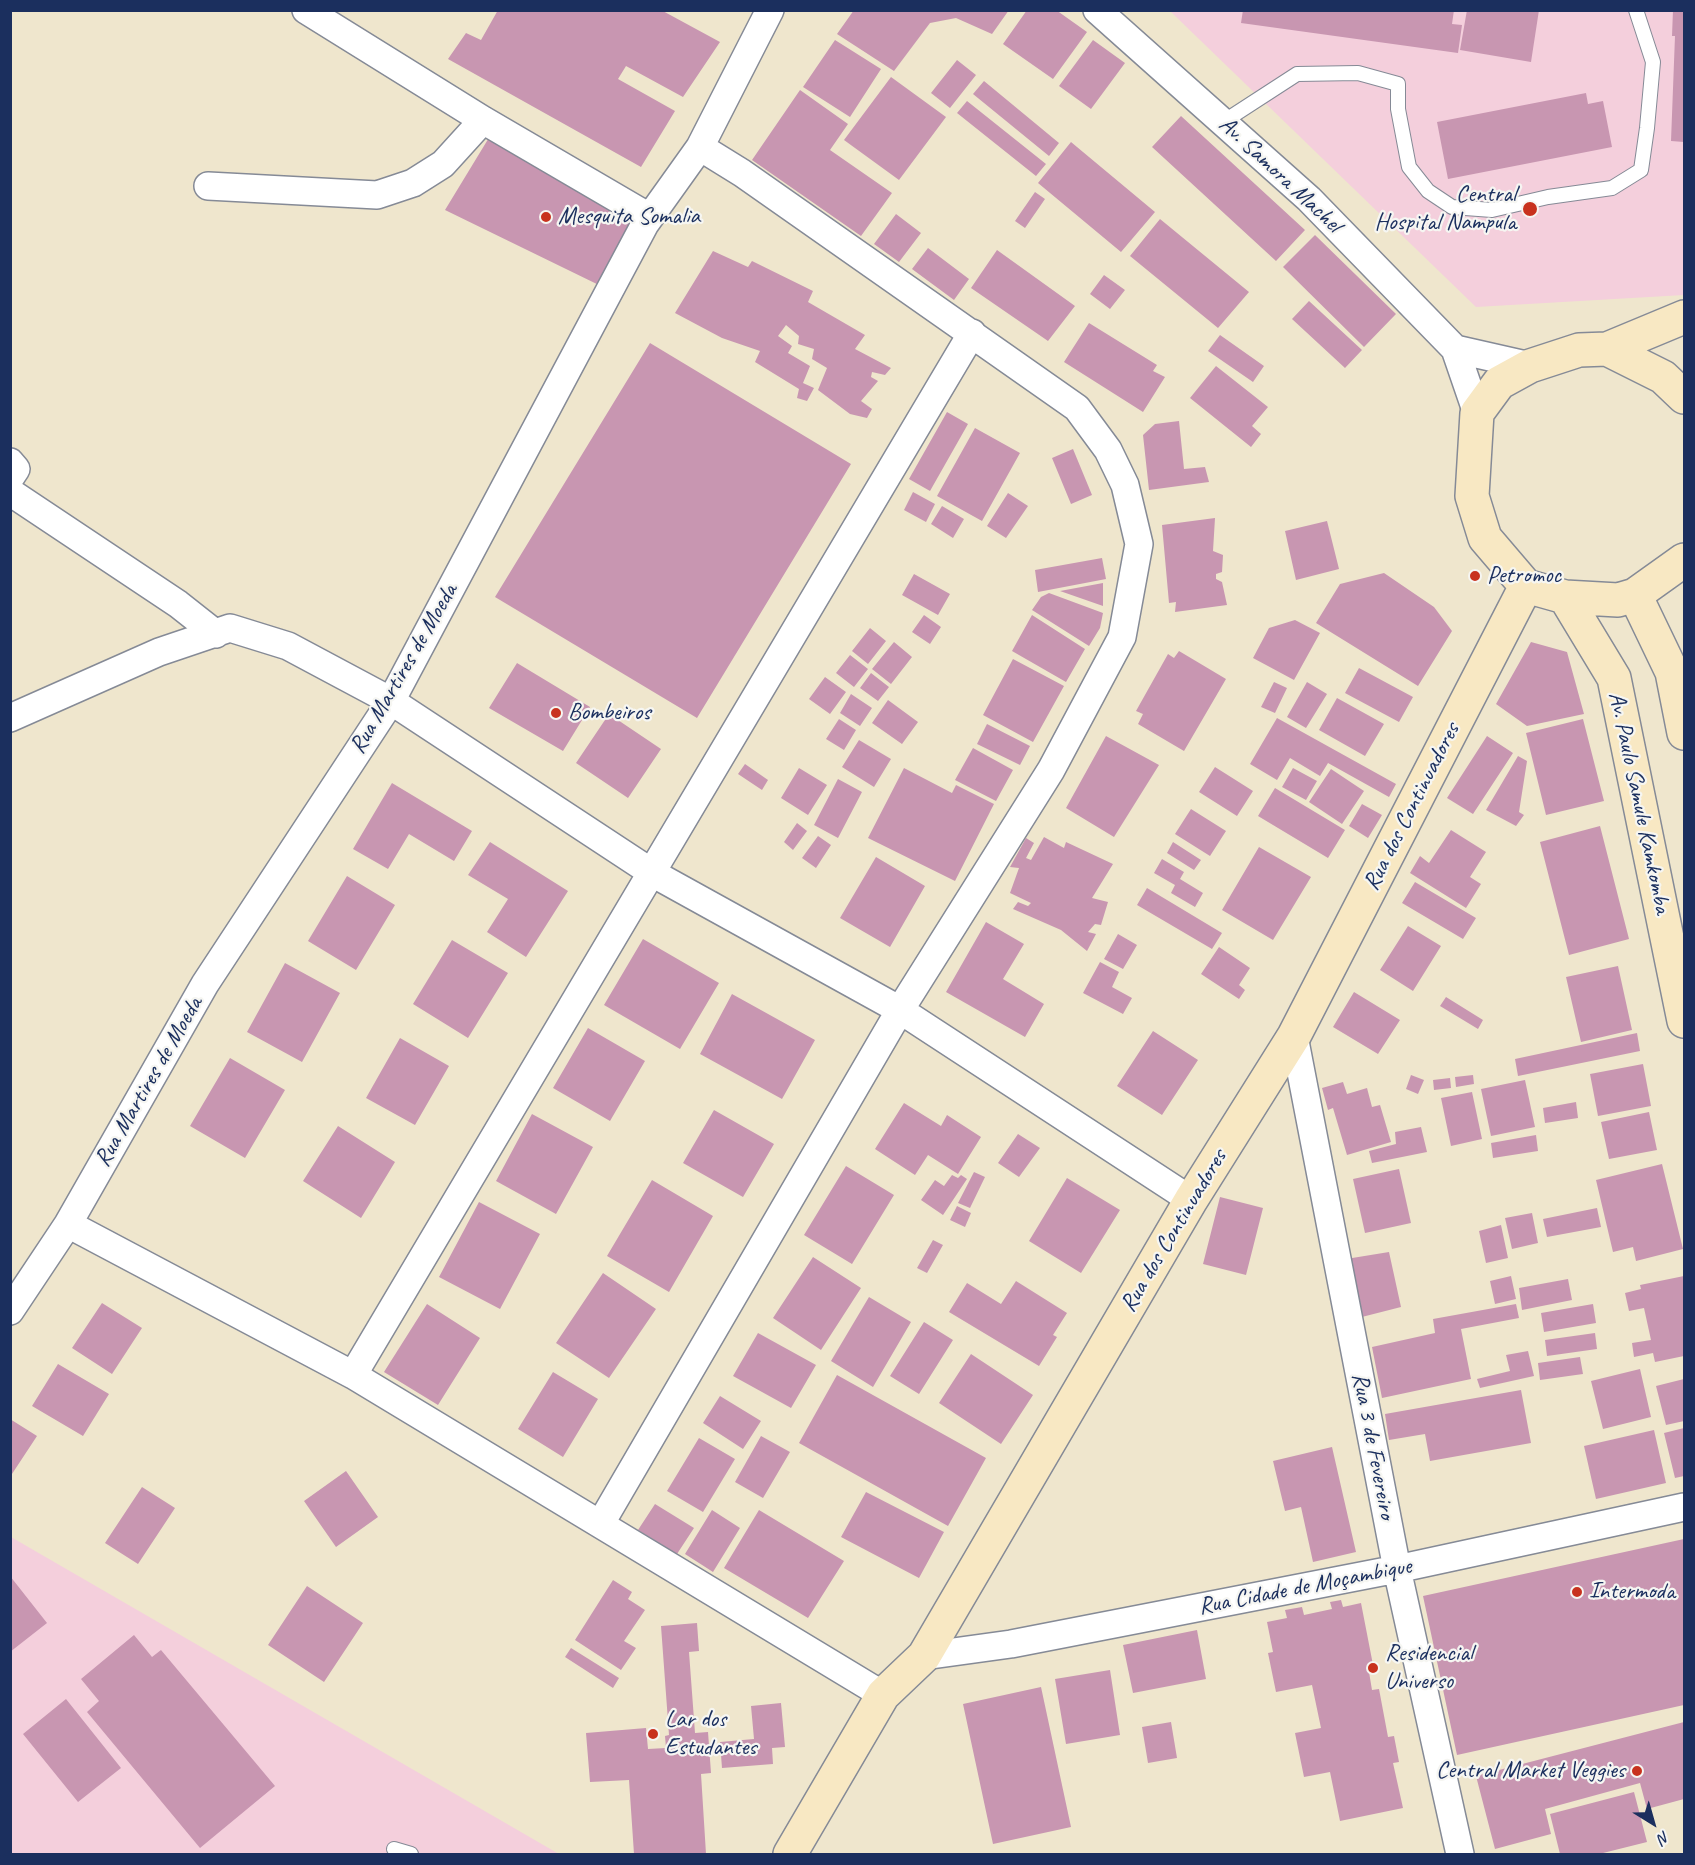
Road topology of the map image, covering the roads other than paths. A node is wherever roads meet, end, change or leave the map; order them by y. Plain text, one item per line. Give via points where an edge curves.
1 (306, 10) edge
2 (770, 10) edge
3 (1097, 10) edge
4 (1636, 10) edge
5 (483, 120) junction
6 (1223, 122) junction
7 (700, 147) junction
8 (208, 186) dead end
9 (649, 217) junction
10 (1684, 317) edge
11 (972, 333) junction
12 (1455, 349) junction
13 (1607, 349) junction
14 (1530, 366) junction
15 (1684, 397) edge
16 (1476, 413) junction
17 (10, 462) edge
18 (10, 478) edge
19 (10, 492) edge
20 (1684, 560) edge
21 (1526, 586) junction
22 (1635, 595) junction
23 (1565, 597) junction
24 (216, 634) junction
25 (391, 701) junction
26 (10, 718) edge
27 (1684, 733) edge
28 (654, 874) junction
29 (1680, 977) edge
30 (900, 1010) junction
31 (1684, 1021) edge
32 (1294, 1036) junction
33 (1191, 1200) junction
34 (68, 1224) junction
35 (10, 1311) edge
36 (353, 1375) junction
37 (1684, 1508) edge
38 (601, 1523) junction
39 (1397, 1569) junction
40 (924, 1656) junction
41 (883, 1695) junction
42 (394, 1849) dead end
43 (411, 1854) edge
44 (790, 1854) edge
45 (1460, 1854) edge

1 - 5 street
2 - 7 street, Rua Martires de Moeda
3 - 6 street, Av. Samora Machel
4 - 6 lane via 1653,62 1647,128 1641,170 1612,189 1548,197 1492,210 1452,207 1428,191 1409,167 1398,109 1398,84 1358,73 1298,74
5 - 8 street via 443,164 413,183 376,195
5 - 9 street
6 - 12 street, Av. Samora Machel via 1309,199
7 - 9 street, Rua Martires de Moeda
7 - 11 street
9 - 25 street, Rua Martires de Moeda
10 - 13 street
11 - 28 street
11 - 30 street via 1077,408 1108,450 1125,485 1139,544 1122,637 1100,683 1052,770
12 - 14 street
12 - 16 street
13 - 14 street via 1580,351
13 - 15 street via 1663,376
14 - 16 street via 1499,383
16 - 21 street via 1472,496 1485,538
17 - 18 street via 16,469
19 - 24 street via 178,604
20 - 22 street
21 - 23 street
21 - 32 street, Rua dos Continuadores
22 - 23 street via 1618,600
22 - 27 street via 1672,672
23 - 29 street, Av. Paulo Samule Kamkomba via 1614,678
24 - 25 street via 230,628 288,646
24 - 26 street via 105,675
25 - 28 street
25 - 34 street, Rua Martires de Moeda via 205,984
28 - 30 street
28 - 36 street
29 - 31 street, Av. Paulo Samule Kamkomba
30 - 33 street
30 - 38 street
32 - 33 street, Rua dos Continuadores
32 - 39 street, Rua 3 de Fevereiro
33 - 40 street, Rua dos Continuadores
34 - 35 street, Rua Martires de Moeda
34 - 36 street
36 - 38 street
37 - 39 street, Rua Cidade de Moçambique
38 - 41 street
39 - 40 street, Rua Cidade de Moçambique via 1001,1646
39 - 45 street, Rua 3 de Fevereiro
40 - 41 street, Rua dos Continuadores
41 - 44 street, Rua dos Continuadores
42 - 43 lane

